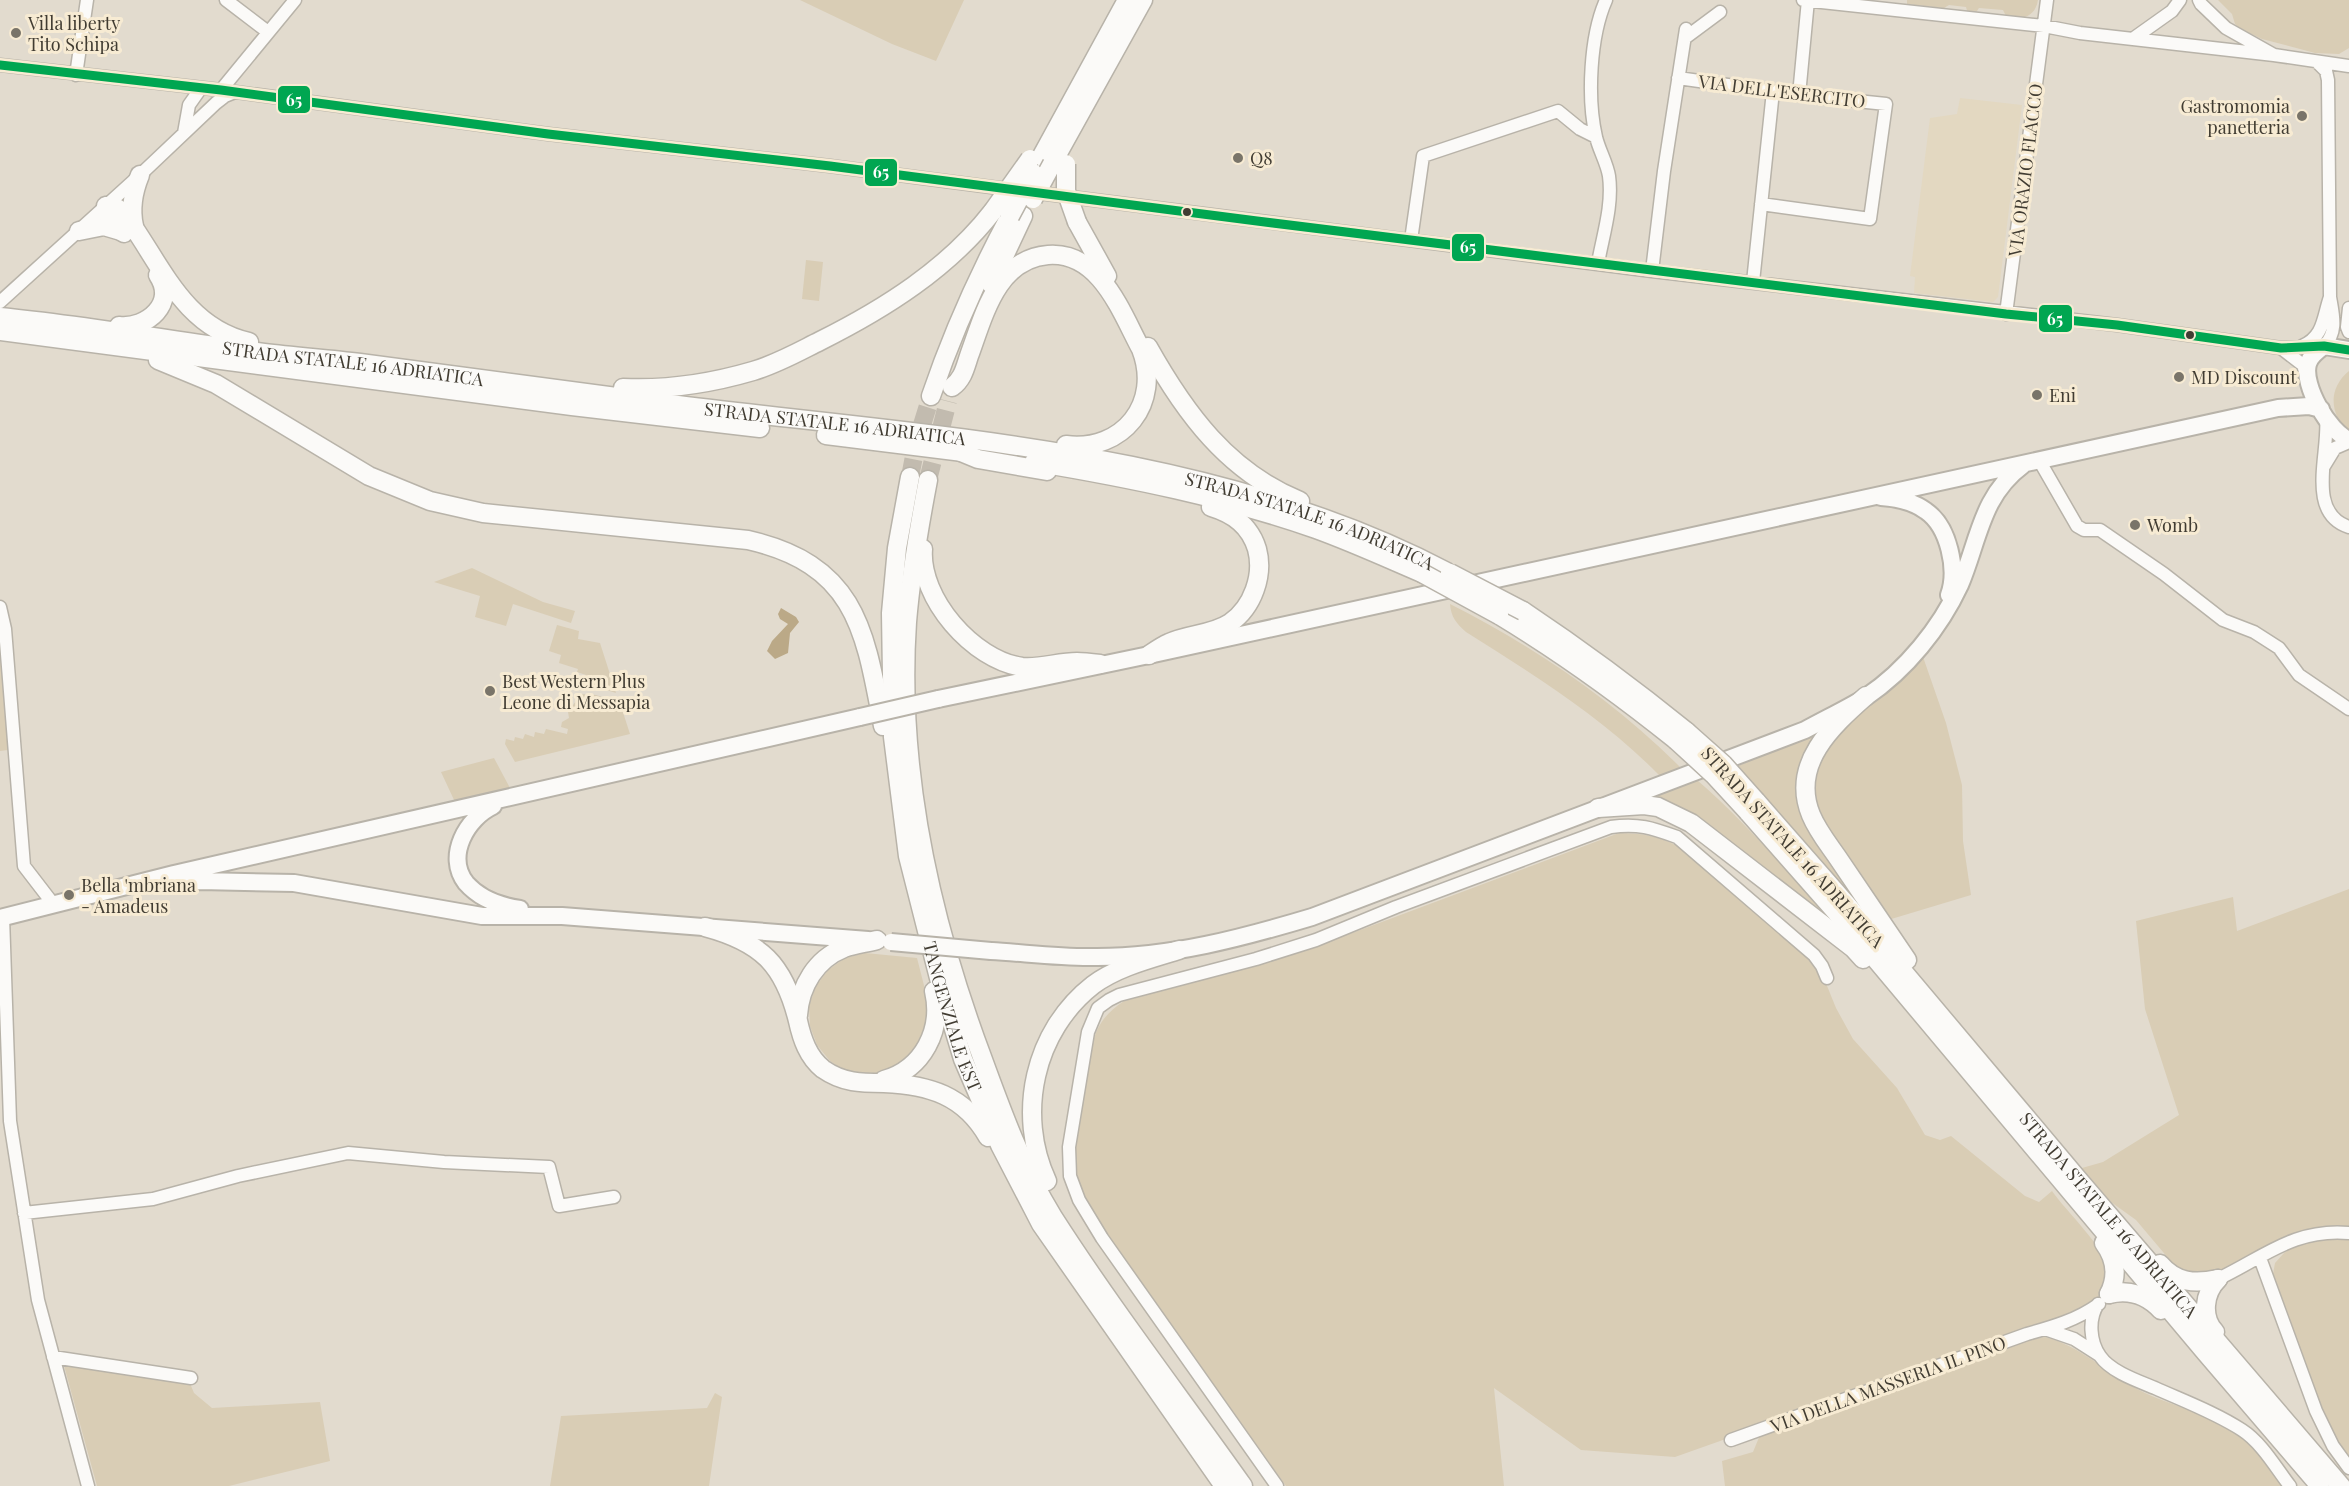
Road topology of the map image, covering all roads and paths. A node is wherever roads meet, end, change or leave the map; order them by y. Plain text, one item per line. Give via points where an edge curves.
1 (87, 0) edge
2 (226, 0) edge
3 (295, 0) edge
4 (1127, 0) edge
5 (1143, 0) edge
6 (1606, 0) edge
7 (2047, 0) edge
8 (2180, 0) edge
9 (2199, 0) edge
10 (1806, 1) edge
11 (1720, 12) dead end
12 (2044, 26) junction
13 (268, 32) junction
14 (2134, 38) junction
15 (2274, 55) junction
16 (2317, 62) junction
17 (0, 65) edge
18 (2349, 66) edge
19 (76, 75) junction
20 (1678, 78) junction
21 (175, 85) junction
22 (201, 88) junction
23 (221, 90) junction
24 (1773, 91) junction
25 (235, 92) junction
26 (1799, 95) junction
27 (189, 105) junction
28 (203, 114) junction
29 (184, 133) junction
30 (1596, 137) junction
31 (1047, 163) junction
32 (140, 175) junction
33 (1761, 204) junction
34 (106, 206) junction
35 (1009, 214) junction
36 (79, 231) junction
37 (131, 233) junction
38 (1411, 240) junction
39 (1598, 263) junction
40 (1652, 270) junction
41 (1753, 282) junction
42 (2330, 297) junction
43 (0, 302) edge
44 (2349, 308) edge
45 (2006, 314) junction
46 (0, 317) edge
47 (36, 328) junction
48 (0, 331) edge
49 (2349, 332) edge
50 (60, 340) junction
51 (2302, 346) junction
52 (2324, 346) junction
53 (2281, 348) junction
54 (2349, 350) edge
55 (360, 363) junction
56 (471, 379) junction
57 (2308, 381) junction
58 (2278, 408) junction
59 (2323, 414) junction
60 (907, 431) junction
61 (2349, 441) edge
62 (961, 452) junction
63 (2032, 462) junction
64 (2323, 467) junction
65 (919, 479) junction
66 (1870, 496) junction
67 (2349, 527) edge
68 (1423, 567) junction
69 (0, 607) edge
70 (1936, 626) junction
71 (1149, 655) junction
72 (1100, 664) junction
73 (1866, 696) junction
74 (2349, 709) edge
75 (1682, 736) junction
76 (525, 794) junction
77 (900, 805) junction
78 (1598, 808) junction
79 (283, 849) junction
80 (277, 882) junction
81 (916, 887) junction
82 (117, 889) junction
83 (54, 905) junction
84 (562, 916) junction
85 (1, 918) edge
86 (705, 927) junction
87 (884, 941) junction
88 (1179, 950) junction
89 (1827, 978) dead end
90 (1930, 1013) junction
91 (797, 1020) junction
92 (874, 1083) junction
93 (2057, 1174) junction
94 (614, 1197) dead end
95 (24, 1213) junction
96 (2113, 1218) junction
97 (1041, 1224) junction
98 (2349, 1233) edge
99 (2260, 1258) junction
100 (2218, 1279) junction
101 (1104, 1291) junction
102 (2104, 1299) junction
103 (2045, 1329) junction
104 (2206, 1353) junction
105 (2100, 1356) junction
106 (53, 1357) junction
107 (191, 1378) dead end
108 (2264, 1398) junction
109 (1731, 1440) dead end
110 (2349, 1468) edge
111 (88, 1486) edge
112 (1224, 1486) edge
113 (1244, 1486) edge
114 (1277, 1486) edge
115 (2290, 1486) edge
116 (2320, 1486) edge
117 (2341, 1486) edge

1 - 19 street
2 - 13 street
3 - 13 street
4 - 31 highway
5 - 31 highway
6 - 30 street via 1593,56
7 - 12 street, VIA ORAZIO FLACCO
8 - 14 street
9 - 15 street via 2226,28
10 - 12 street
10 - 26 street
11 - 20 street via 1686,34
12 - 14 street
12 - 45 street, VIA ORAZIO FLACCO
13 - 23 street
14 - 15 street
15 - 16 street
16 - 18 street
16 - 42 street via 2326,70 2328,80
17 - 19 street
19 - 21 street
20 - 24 street, VIA DELL'ESERCITO
20 - 40 street
21 - 22 street
21 - 27 street
22 - 23 street
22 - 27 street
22 - 28 street
23 - 25 street
24 - 26 street, VIA DELL'ESERCITO
24 - 33 street
25 - 28 street
25 - 38 street
26 - 33 street, VIA DELL'ESERCITO via 1886,104 1869,219
27 - 29 street
28 - 29 street
29 - 32 street
30 - 38 street via 1558,111 1423,156
30 - 39 street via 1609,175 1610,197
31 - 35 highway, bridge
31 - 35 highway, bridge
31 - 68 highway, bridge via 1066,191 1077,222 1194,421 1245,470 1274,488 1412,548
32 - 34 street
32 - 37 highway
33 - 41 street
34 - 36 street
34 - 37 highway via 112,225
35 - 56 highway via 956,249 896,299 799,352 754,371 715,380 625,389 515,376
35 - 60 highway via 944,395 960,381 980,326 1006,273 1045,255 1060,254 1084,262 1098,275 1141,349 1147,372 1146,394 1135,418 1115,437 1090,446 934,429
36 - 37 highway via 104,226
36 - 43 street
37 - 47 highway via 162,282 164,297 151,319 126,327 60,319
37 - 55 highway via 188,307 216,330 246,341 349,357
38 - 39 street
39 - 40 street
40 - 41 street
41 - 45 street
42 - 51 street via 2323,327
42 - 52 street via 2334,323
44 - 49 street
45 - 53 street
46 - 47 highway, STRADA STATALE 16 ADRIATICA
47 - 48 highway, STRADA STATALE 16 ADRIATICA
47 - 50 highway, STRADA STATALE 16 ADRIATICA
47 - 55 highway, STRADA STATALE 16 ADRIATICA
50 - 62 highway, STRADA STATALE 16 ADRIATICA
50 - 77 highway via 144,356 198,375 369,476 446,505 492,514 748,540 798,557 837,588 861,628 872,665 892,785
51 - 52 street
51 - 53 street
52 - 54 main road
52 - 57 main road via 2311,357
53 - 57 street via 2303,365
55 - 56 highway, STRADA STATALE 16 ADRIATICA
56 - 60 highway, STRADA STATALE 16 ADRIATICA
57 - 58 main road via 2297,398
57 - 59 main road
58 - 59 main road via 2309,406
58 - 63 main road
59 - 61 main road via 2334,431
59 - 64 street
60 - 68 highway, STRADA STATALE 16 ADRIATICA via 1166,473 1308,512
61 - 64 street via 2335,448
62 - 68 highway, STRADA STATALE 16 ADRIATICA via 1180,490 1253,509
62 - 71 highway via 978,459 1113,482 1215,508 1245,526 1254,541 1260,569 1257,585 1242,611 1231,623 1169,643
63 - 66 main road
63 - 70 main road via 2008,476 1992,498 1959,587
63 - 74 street via 2077,525 2084,530 2100,530 2223,620 2254,632 2278,648 2299,675
64 - 67 street via 2326,508 2331,517
65 - 72 highway via 932,489 922,552 924,570 937,601 961,633 1008,664
65 - 77 highway, TANGENZIALE EST via 897,548 891,613 893,737
65 - 101 highway, TANGENZIALE EST via 905,686 914,812 930,885 956,987 1013,1140 1052,1215
66 - 70 main road via 1891,498 1927,512 1944,534 1951,554 1951,588
66 - 71 main road
68 - 75 highway, STRADA STATALE 16 ADRIATICA, bridge via 1551,646
68 - 75 highway, STRADA STATALE 16 ADRIATICA, bridge via 1447,572 1523,611 1614,674
69 - 83 street via 24,866
70 - 73 main road via 1901,667
71 - 72 main road
72 - 76 main road, bridge
73 - 78 main road via 1780,741
73 - 90 highway via 1838,721 1816,750 1806,776 1806,800 1819,830 1932,996
75 - 90 highway, STRADA STATALE 16 ADRIATICA, bridge via 1723,764 1752,807 1805,855
76 - 79 main road
76 - 84 main road via 483,811 467,827 458,852 461,872 474,890 498,905
77 - 81 highway, TANGENZIALE EST
78 - 88 main road via 1312,917 1247,937
78 - 90 highway via 1658,807 1691,823 1852,948 1914,1011
79 - 80 main road via 264,860 262,866 266,877
79 - 82 main road
80 - 82 main road via 200,881
80 - 84 main road via 482,916
81 - 92 highway via 915,903 937,1002 935,1027 928,1046 914,1065
81 - 97 highway, TANGENZIALE EST via 963,1059 1000,1145
82 - 83 main road
83 - 85 main road
84 - 86 main road
85 - 95 street via 10,1121
86 - 87 main road
86 - 91 highway via 742,939 765,955 786,985
87 - 88 main road, bridge via 1098,957
87 - 91 highway via 843,948 819,965 802,990
88 - 101 highway via 1131,965 1094,985 1066,1012 1048,1041 1031,1101 1031,1131 1038,1160 1097,1270
89 - 114 street via 1814,955 1677,837 1633,824 1611,827 1316,940 1119,995 1098,1008 1088,1032 1069,1147 1070,1176 1079,1200 1102,1238
90 - 93 highway, STRADA STATALE 16 ADRIATICA
90 - 96 highway, STRADA STATALE 16 ADRIATICA
91 - 92 highway via 805,1046 820,1067 843,1080
92 - 97 highway via 930,1089 951,1097 970,1111
93 - 102 highway via 2064,1193 2112,1254 2115,1270
93 - 104 highway, STRADA STATALE 16 ADRIATICA
94 - 95 street via 559,1206 549,1167 348,1153 238,1176 153,1200
95 - 106 street via 38,1300
96 - 100 highway via 2126,1224 2173,1277 2195,1282
96 - 108 highway, STRADA STATALE 16 ADRIATICA
97 - 112 highway, TANGENZIALE EST
98 - 99 street via 2305,1236
99 - 100 street
99 - 110 street via 2319,1419
100 - 108 highway via 2211,1285 2206,1300 2211,1328 2250,1373
101 - 113 highway, TANGENZIALE EST
102 - 103 street, VIA DELLA MASSERIA IL PINO via 2071,1320
102 - 104 highway via 2126,1292 2147,1298 2190,1344
102 - 105 street via 2094,1310 2091,1325
103 - 105 street
103 - 109 street, VIA DELLA MASSERIA IL PINO
104 - 116 highway, STRADA STATALE 16 ADRIATICA
105 - 115 street via 2135,1379 2239,1428
106 - 107 street
106 - 111 street
108 - 117 highway, STRADA STATALE 16 ADRIATICA

